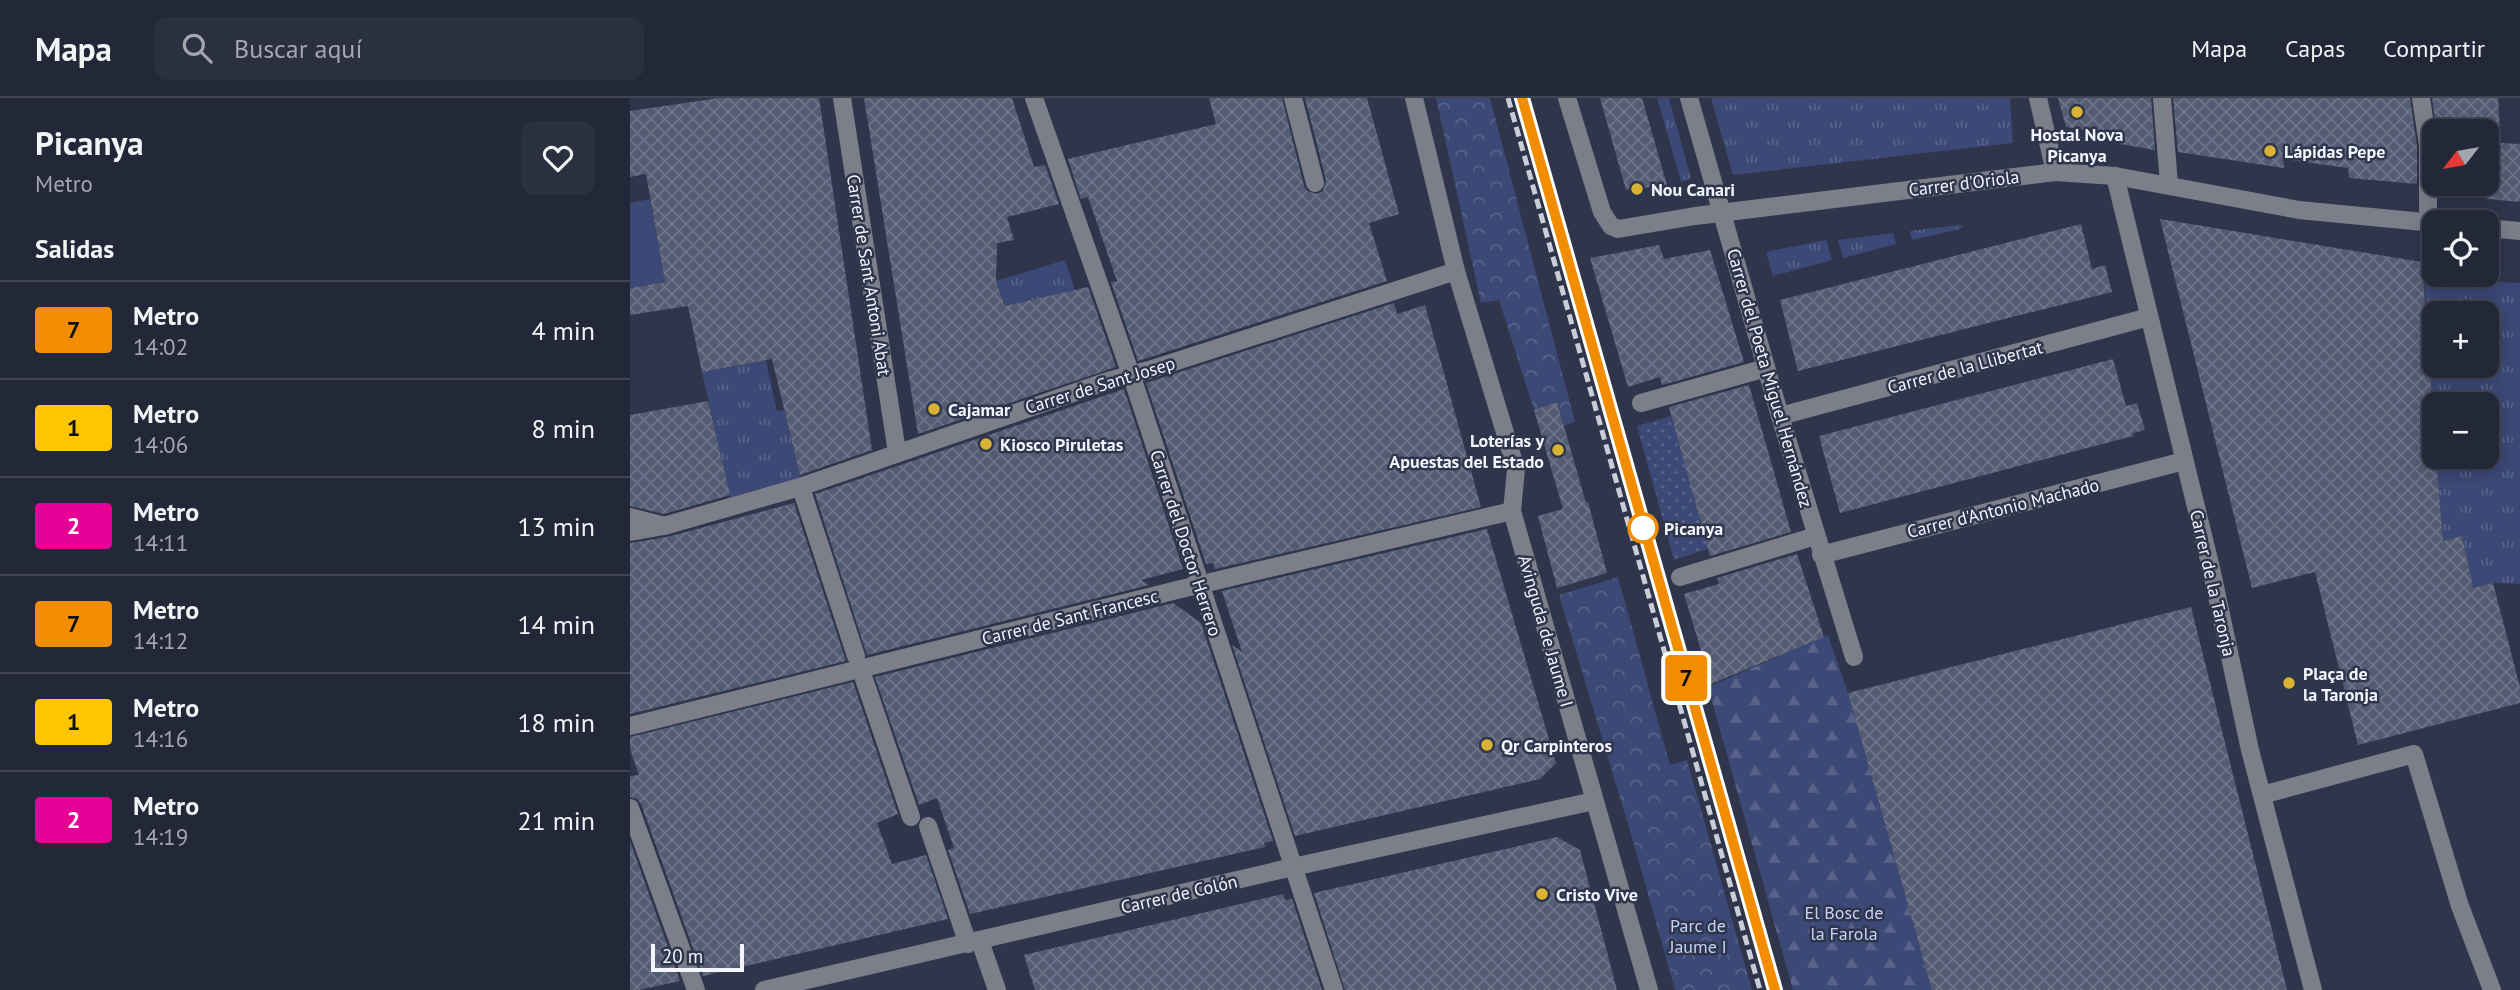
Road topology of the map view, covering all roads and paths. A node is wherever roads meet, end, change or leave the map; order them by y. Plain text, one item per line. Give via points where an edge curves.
1 (842, 98) edge
2 (1034, 98) edge
3 (1293, 98) edge
4 (1413, 98) edge
5 (1567, 98) edge
6 (1689, 98) edge
7 (2038, 98) edge
8 (2162, 98) edge
9 (2421, 98) edge
10 (2055, 172) junction
11 (2115, 176) junction
12 (1315, 183) dead end
13 (2169, 184) junction
14 (2431, 210) edge
15 (1721, 215) junction
16 (2422, 221) edge
17 (2499, 229) edge
18 (2520, 231) edge
19 (1456, 271) junction
20 (2149, 317) junction
21 (1766, 368) junction
22 (1130, 374) junction
23 (1641, 402) dead end
24 (1780, 416) junction
25 (897, 452) junction
26 (2184, 461) junction
27 (803, 494) dead end
28 (1512, 511) junction
29 (630, 517) edge
30 (664, 526) junction
31 (630, 532) edge
32 (1816, 536) junction
33 (1821, 555) junction
34 (1679, 576) dead end
35 (1199, 585) junction
36 (856, 656) dead end
37 (1854, 657) dead end
38 (864, 679) dead end
39 (630, 726) edge
40 (2262, 795) junction
41 (1594, 801) junction
42 (630, 808) edge
43 (911, 817) dead end
44 (928, 826) dead end
45 (1293, 867) junction
46 (974, 942) junction
47 (696, 990) edge
48 (764, 990) edge
49 (998, 990) edge
50 (1334, 990) edge
51 (1649, 990) edge
52 (2313, 990) edge
53 (2492, 990) edge

1 - 25 street, Carrer de Sant Antoni Abat
2 - 22 street, Carrer del Doctor Herrero
3 - 12 street
4 - 19 street, Avinguda de Jaume I
5 - 15 street, Carrer d'Oriola via 1602,212 1611,226 1618,229
6 - 15 street, Carrer del Poeta Miguel Hernández
7 - 10 street
8 - 13 street
9 - 14 street
10 - 11 street, Carrer d'Oriola
10 - 15 street, Carrer d'Oriola
11 - 13 street, Carrer d'Oriola
11 - 20 street, Carrer de la Taronja
13 - 16 street, Carrer d'Oriola via 2299,210
15 - 21 street, Carrer del Poeta Miguel Hernández
17 - 18 street
19 - 22 street, Carrer de Sant Josep
19 - 28 street, Avinguda de Jaume I via 1516,469
20 - 24 street, Carrer de la Llibertat
20 - 26 street, Carrer de la Taronja
21 - 23 street
21 - 24 street, Carrer del Poeta Miguel Hernández
22 - 25 street, Carrer de Sant Josep
22 - 35 street, Carrer del Doctor Herrero
24 - 32 street, Carrer del Poeta Miguel Hernández
25 - 30 street, Carrer de Sant Josep via 800,487
26 - 33 street, Carrer d'Antonio Machado
26 - 40 street, Carrer de la Taronja
27 - 36 street
28 - 35 street, Carrer de Sant Francesc
28 - 41 street, Avinguda de Jaume I
29 - 30 street
30 - 31 street, Carrer de Sant Josep
32 - 33 street, Carrer del Poeta Miguel Hernández
32 - 34 street
33 - 37 street, Carrer del Poeta Miguel Hernández
35 - 39 street, Carrer de Sant Francesc
35 - 45 street, Carrer del Doctor Herrero
38 - 43 street
40 - 52 street, Carrer de la Taronja
40 - 53 street via 2414,754 2460,906
41 - 45 street, Carrer de Colón
41 - 51 street, Avinguda de Jaume I
42 - 47 street
44 - 46 street
45 - 46 street, Carrer de Colón
45 - 50 street, Carrer del Doctor Herrero
46 - 48 street, Carrer de Colón
46 - 49 street

